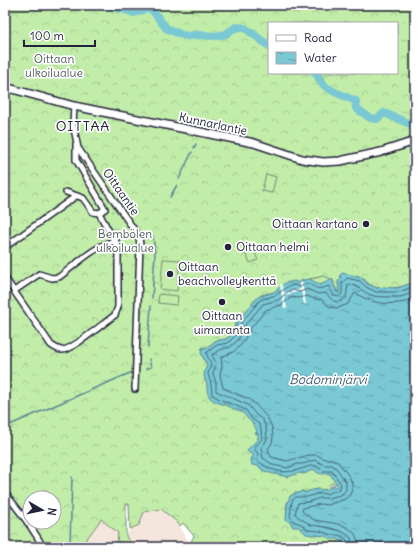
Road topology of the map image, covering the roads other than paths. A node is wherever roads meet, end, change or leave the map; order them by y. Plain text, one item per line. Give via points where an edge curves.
1 (5, 87) edge
2 (74, 106) junction
3 (415, 141) edge
4 (76, 143) junction
5 (66, 192) dead end
6 (76, 196) junction
7 (99, 213) junction
8 (116, 241) junction
9 (5, 248) edge
10 (5, 278) edge
11 (14, 291) junction
12 (135, 389) dead end
13 (5, 494) edge
14 (43, 547) edge

1 - 2 main road, Kunnarlantie
2 - 3 main road, Kunnarlantie via 254,143 302,159 322,162 340,161 381,152
2 - 4 street, Oittaantie
4 - 7 street via 75,153 79,166 104,206 103,211
4 - 12 street, Oittaantie via 139,237
5 - 6 street
6 - 7 street via 83,198 93,212
6 - 9 street
7 - 8 street
8 - 11 street via 97,248 59,277 52,278 39,274
8 - 11 street via 119,253 117,312 73,347 62,350 51,345
10 - 11 street
13 - 14 street

